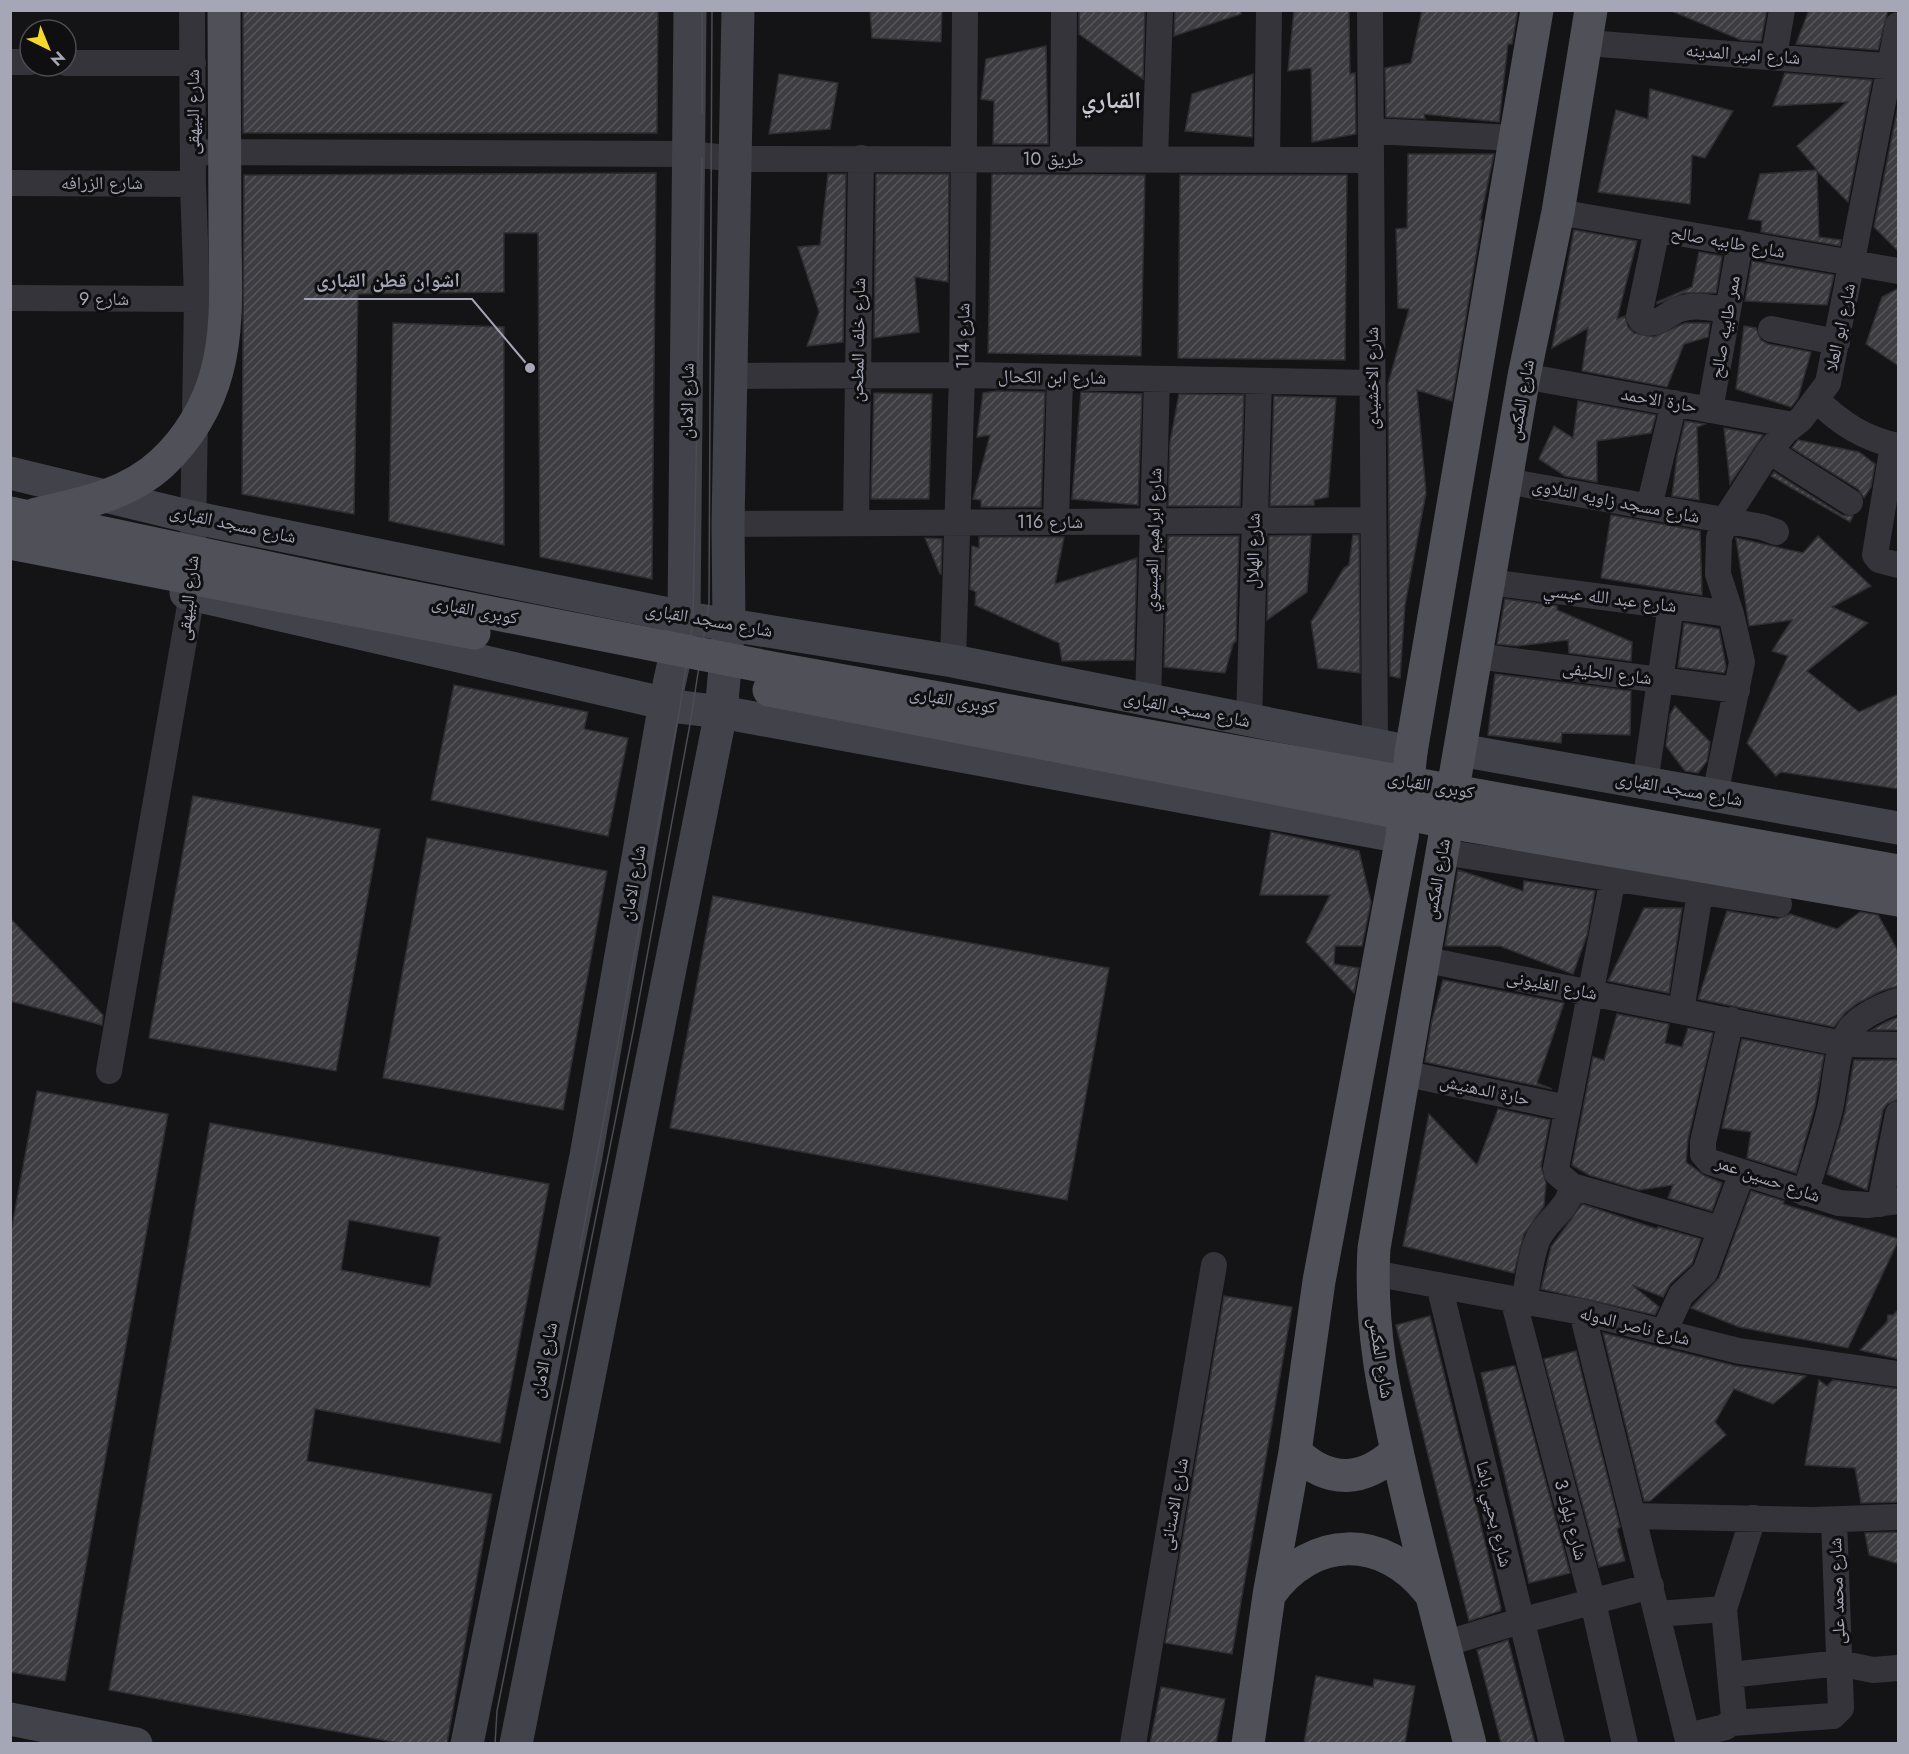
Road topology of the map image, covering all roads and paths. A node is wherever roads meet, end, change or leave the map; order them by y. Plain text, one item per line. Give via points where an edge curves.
1 (192, 10) edge
2 (224, 10) edge
3 (690, 10) edge
4 (738, 10) edge
5 (965, 10) edge
6 (1064, 10) edge
7 (1160, 10) edge
8 (1269, 10) edge
9 (1370, 10) edge
10 (1537, 10) edge
11 (1591, 10) edge
12 (1782, 10) edge
13 (1899, 25) edge
14 (1587, 43) junction
15 (1774, 57) junction
16 (78, 63) edge
17 (193, 63) junction
18 (1894, 67) edge
19 (1371, 131) junction
20 (1516, 138) junction
21 (194, 152) junction
22 (690, 154) junction
23 (861, 158) junction
24 (965, 158) junction
25 (736, 159) junction
26 (1063, 159) junction
27 (1155, 159) junction
28 (1267, 159) junction
29 (1370, 159) junction
30 (10, 183) edge
31 (193, 184) junction
32 (1558, 212) junction
33 (1657, 229) junction
34 (1740, 243) junction
35 (1853, 263) junction
36 (1899, 271) edge
37 (10, 298) edge
38 (197, 299) junction
39 (1728, 310) junction
40 (1772, 329) dead end
41 (1837, 342) junction
42 (858, 375) junction
43 (962, 375) junction
44 (732, 376) junction
45 (1524, 376) junction
46 (1060, 377) junction
47 (1157, 379) junction
48 (1258, 381) junction
49 (1372, 383) junction
50 (1817, 400) junction
51 (1674, 403) junction
52 (1710, 410) junction
53 (1793, 425) junction
54 (1896, 445) edge
55 (1769, 451) junction
56 (10, 473) edge
57 (1506, 480) junction
58 (1850, 502) dead end
59 (1649, 507) junction
60 (195, 518) junction
61 (1254, 520) junction
62 (1372, 520) junction
63 (957, 521) junction
64 (1153, 521) junction
65 (1725, 521) junction
66 (1056, 522) junction
67 (856, 523) junction
68 (16, 524) edge
69 (728, 524) junction
70 (1776, 532) dead end
71 (10, 559) edge
72 (1899, 565) edge
73 (1489, 582) junction
74 (192, 594) junction
75 (1671, 606) junction
76 (1731, 614) junction
77 (684, 616) junction
78 (729, 624) junction
79 (1476, 656) junction
80 (953, 661) junction
81 (1660, 680) junction
82 (1737, 690) junction
83 (1148, 702) junction
84 (665, 703) junction
85 (721, 712) junction
86 (1250, 721) junction
87 (1375, 745) junction
88 (1460, 750) junction
89 (1411, 752) junction
90 (1645, 783) junction
91 (1714, 795) junction
92 (1899, 828) edge
93 (1402, 837) junction
94 (1442, 852) junction
95 (1899, 871) edge
96 (1613, 878) junction
97 (1700, 892) junction
98 (1899, 900) edge
99 (1779, 904) dead end
100 (1422, 959) junction
101 (1590, 992) junction
102 (1899, 1001) edge
103 (1681, 1011) junction
104 (1731, 1020) junction
105 (1843, 1044) junction
106 (1899, 1045) edge
107 (109, 1071) dead end
108 (1403, 1073) junction
109 (1567, 1108) junction
110 (1899, 1114) edge
111 (1894, 1159) edge
112 (1742, 1173) junction
113 (1572, 1186) junction
114 (1804, 1193) junction
115 (1889, 1202) edge
116 (1720, 1228) junction
117 (1214, 1264) dead end
118 (1372, 1273) junction
119 (1439, 1285) junction
120 (1518, 1300) junction
121 (1582, 1312) junction
122 (1664, 1332) junction
123 (1899, 1374) edge
124 (1397, 1451) junction
125 (1295, 1452) junction
126 (1634, 1516) junction
127 (1899, 1517) edge
128 (1753, 1518) junction
129 (1834, 1520) junction
130 (1651, 1586) junction
131 (1430, 1592) junction
132 (1269, 1595) junction
133 (1593, 1602) junction
134 (1724, 1609) junction
135 (1658, 1614) junction
136 (1520, 1621) junction
137 (1444, 1644) junction
138 (1839, 1663) junction
139 (1899, 1668) edge
140 (1730, 1675) junction
141 (10, 1719) edge
142 (1732, 1723) junction
143 (1688, 1739) edge
144 (136, 1743) edge
145 (467, 1743) edge
146 (516, 1743) edge
147 (1133, 1743) edge
148 (1248, 1743) edge
149 (1470, 1743) edge
150 (1552, 1743) edge
151 (1625, 1743) edge

1 - 17 street, شارع البيهقى
2 - 68 main road, bridge via 225,295 218,370 205,405 161,465 130,486
3 - 22 street, شارع الامان
4 - 25 street
5 - 24 street, شارع 114
6 - 26 street
7 - 27 street
8 - 28 street
9 - 19 street, شارع الاخشيدى
10 - 20 main road
11 - 14 main road, شارع المكس
12 - 15 street
13 - 18 street, شارع ابو العلا
14 - 15 street, شارع امير المدينه
14 - 32 main road, شارع المكس
15 - 18 street, شارع امير المدينه
16 - 17 street
17 - 21 street, شارع البيهقى
18 - 35 street, شارع ابو العلا
19 - 20 street
19 - 29 street, شارع الاخشيدى
20 - 89 main road
21 - 22 street, طريق 10
21 - 31 street, شارع البيهقى
22 - 25 street, طريق 10
22 - 77 street, شارع الامان
23 - 24 street, طريق 10
23 - 25 street, طريق 10
23 - 42 street, شارع خلف المطحن
24 - 26 street, طريق 10
24 - 43 street, شارع 114
25 - 44 street
26 - 27 street, طريق 10
27 - 28 street, طريق 10
28 - 29 street, طريق 10
29 - 49 street, شارع الاخشيدى
30 - 31 street, شارع الزرافه
31 - 38 street, شارع البيهقى
32 - 33 street, شارع طابيه صالح
32 - 45 main road, شارع المكس
33 - 34 street, شارع طابيه صالح
33 - 39 street via 1641,320 1653,323 1690,306
34 - 35 street, شارع طابيه صالح
34 - 39 street, ممر طابيه صالح
35 - 36 street, شارع طابيه صالح
35 - 41 street, شارع ابو العلا
37 - 38 street, شارع 9
38 - 60 street, شارع البيهقى
39 - 52 street, ممر طابيه صالح
40 - 41 street
41 - 50 street, شارع ابو العلا via 1828,383
42 - 43 street, شارع ابن الكحال
42 - 44 street, شارع ابن الكحال
42 - 67 street, شارع خلف المطحن
43 - 46 street, شارع ابن الكحال
43 - 63 street, شارع 114
44 - 69 street
45 - 51 street, حارة الاحمد
45 - 57 main road, شارع المكس
46 - 47 street, شارع ابن الكحال
46 - 66 street
47 - 48 street, شارع ابن الكحال
47 - 64 street, شارع ابراهيم العيسوي
48 - 49 street, شارع ابن الكحال
48 - 61 street, شارع الهلال
49 - 62 street, شارع الاخشيدى
50 - 53 street, شارع ابو العلا
50 - 54 street via 1864,436
51 - 52 street, حارة الاحمد
51 - 59 street
52 - 53 street, حارة الاحمد
53 - 55 street, شارع ابو العلا
54 - 72 street via 1875,555 1879,560
55 - 58 street
55 - 65 street, شارع ابو العلا
56 - 60 street, شارع مسجد القبارى
57 - 59 street, شارع مسجد زاويه التلاوى
57 - 73 main road, شارع المكس
59 - 65 street, شارع مسجد زاويه التلاوى
60 - 74 street, شارع البيهقى
60 - 77 street, شارع مسجد القبارى
61 - 62 street, شارع 116
61 - 64 street, شارع 116
61 - 86 street, شارع الهلال
62 - 87 street, شارع الاخشيدى
63 - 66 street, شارع 116
63 - 67 street, شارع 116
63 - 80 street, شارع 114
64 - 66 street, شارع 116
64 - 83 street, شارع ابراهيم العيسوي
65 - 70 street, شارع مسجد زاويه التلاوى
65 - 76 street, شارع ابو العلا via 1717,555 1718,574
67 - 69 street, شارع 116
68 - 95 main road, كوبرى القبارى, bridge via 772,668
68 - 98 main road, كوبرى القبارى, bridge via 1448,822
69 - 78 street
71 - 74 street
73 - 75 street, شارع عبد الله عيسي
73 - 79 main road, شارع المكس
74 - 84 street
74 - 107 street, شارع البيهقى
75 - 76 street, شارع عبد الله عيسي
75 - 81 street
76 - 82 street, شارع ابو العلا via 1742,662
77 - 78 street, شارع مسجد القبارى
77 - 84 street, شارع الامان
78 - 80 street, شارع مسجد القبارى
78 - 85 street
79 - 81 street, شارع الحليفى
79 - 88 main road, شارع المكس
80 - 83 street, شارع مسجد القبارى
81 - 82 street, شارع الحليفى
81 - 90 street
82 - 91 street, شارع ابو العلا
83 - 86 street, شارع مسجد القبارى
84 - 85 street
84 - 145 street, شارع الامان via 586,1156
85 - 93 street
85 - 146 street
86 - 87 street, شارع مسجد القبارى
87 - 89 street, شارع مسجد القبارى
88 - 90 street, شارع مسجد القبارى
88 - 94 main road, شارع المكس
89 - 93 main road
90 - 91 street, شارع مسجد القبارى
91 - 92 street, شارع مسجد القبارى
93 - 125 main road via 1319,1281
94 - 96 street
94 - 100 main road, شارع المكس
96 - 97 street
96 - 101 street
97 - 99 street
97 - 103 street
100 - 101 street, شارع الغليونى
100 - 108 main road, شارع المكس
101 - 103 street, شارع الغليونى
101 - 109 street
102 - 105 street via 1859,1021
103 - 104 street, شارع الغليونى
104 - 105 street, شارع الغليونى
104 - 112 street, شارع حسين عمر via 1703,1142 1704,1154 1710,1162
105 - 106 street, شارع الغليونى
105 - 114 street via 1828,1117
108 - 109 street, حارة الدهنيش
108 - 118 main road, شارع المكس via 1376,1225
109 - 113 street via 1556,1168
110 - 111 street
111 - 115 street
112 - 114 street, شارع حسين عمر
112 - 116 street
113 - 116 street
113 - 120 street via 1568,1201 1546,1223 1536,1243
114 - 115 street, شارع حسين عمر via 1839,1203
116 - 122 street via 1705,1272 1681,1296
117 - 147 street, شارع الاستانى
118 - 119 street, شارع ناصر الدوله
118 - 124 main road, شارع المكس via 1374,1331
119 - 120 street, شارع ناصر الدوله
119 - 136 street, شارع يحيي باشا
120 - 121 street, شارع ناصر الدوله
120 - 133 street, شارع بلوك 3
121 - 122 street, شارع ناصر الدوله
121 - 126 street
122 - 123 street, شارع ناصر الدوله via 1739,1351
124 - 125 main road via 1383,1464 1351,1476 1320,1471
124 - 131 main road, شارع المكس
125 - 132 main road
126 - 128 street
126 - 130 street
127 - 129 street
128 - 129 street
128 - 134 street
129 - 138 street, شارع محمد على
130 - 133 street
130 - 135 street
131 - 132 main road via 1405,1566 1389,1557 1347,1549 1306,1559 1279,1580
131 - 137 main road, شارع المكس
132 - 148 main road
133 - 136 street
133 - 151 street, شارع بلوك 3
134 - 135 street
134 - 140 street
135 - 143 street
136 - 137 street
136 - 150 street, شارع يحيي باشا
137 - 149 main road, شارع المكس
138 - 139 street via 1873,1670
138 - 140 street
138 - 142 street, شارع محمد على via 1838,1714
140 - 142 street
141 - 144 street
142 - 143 street

